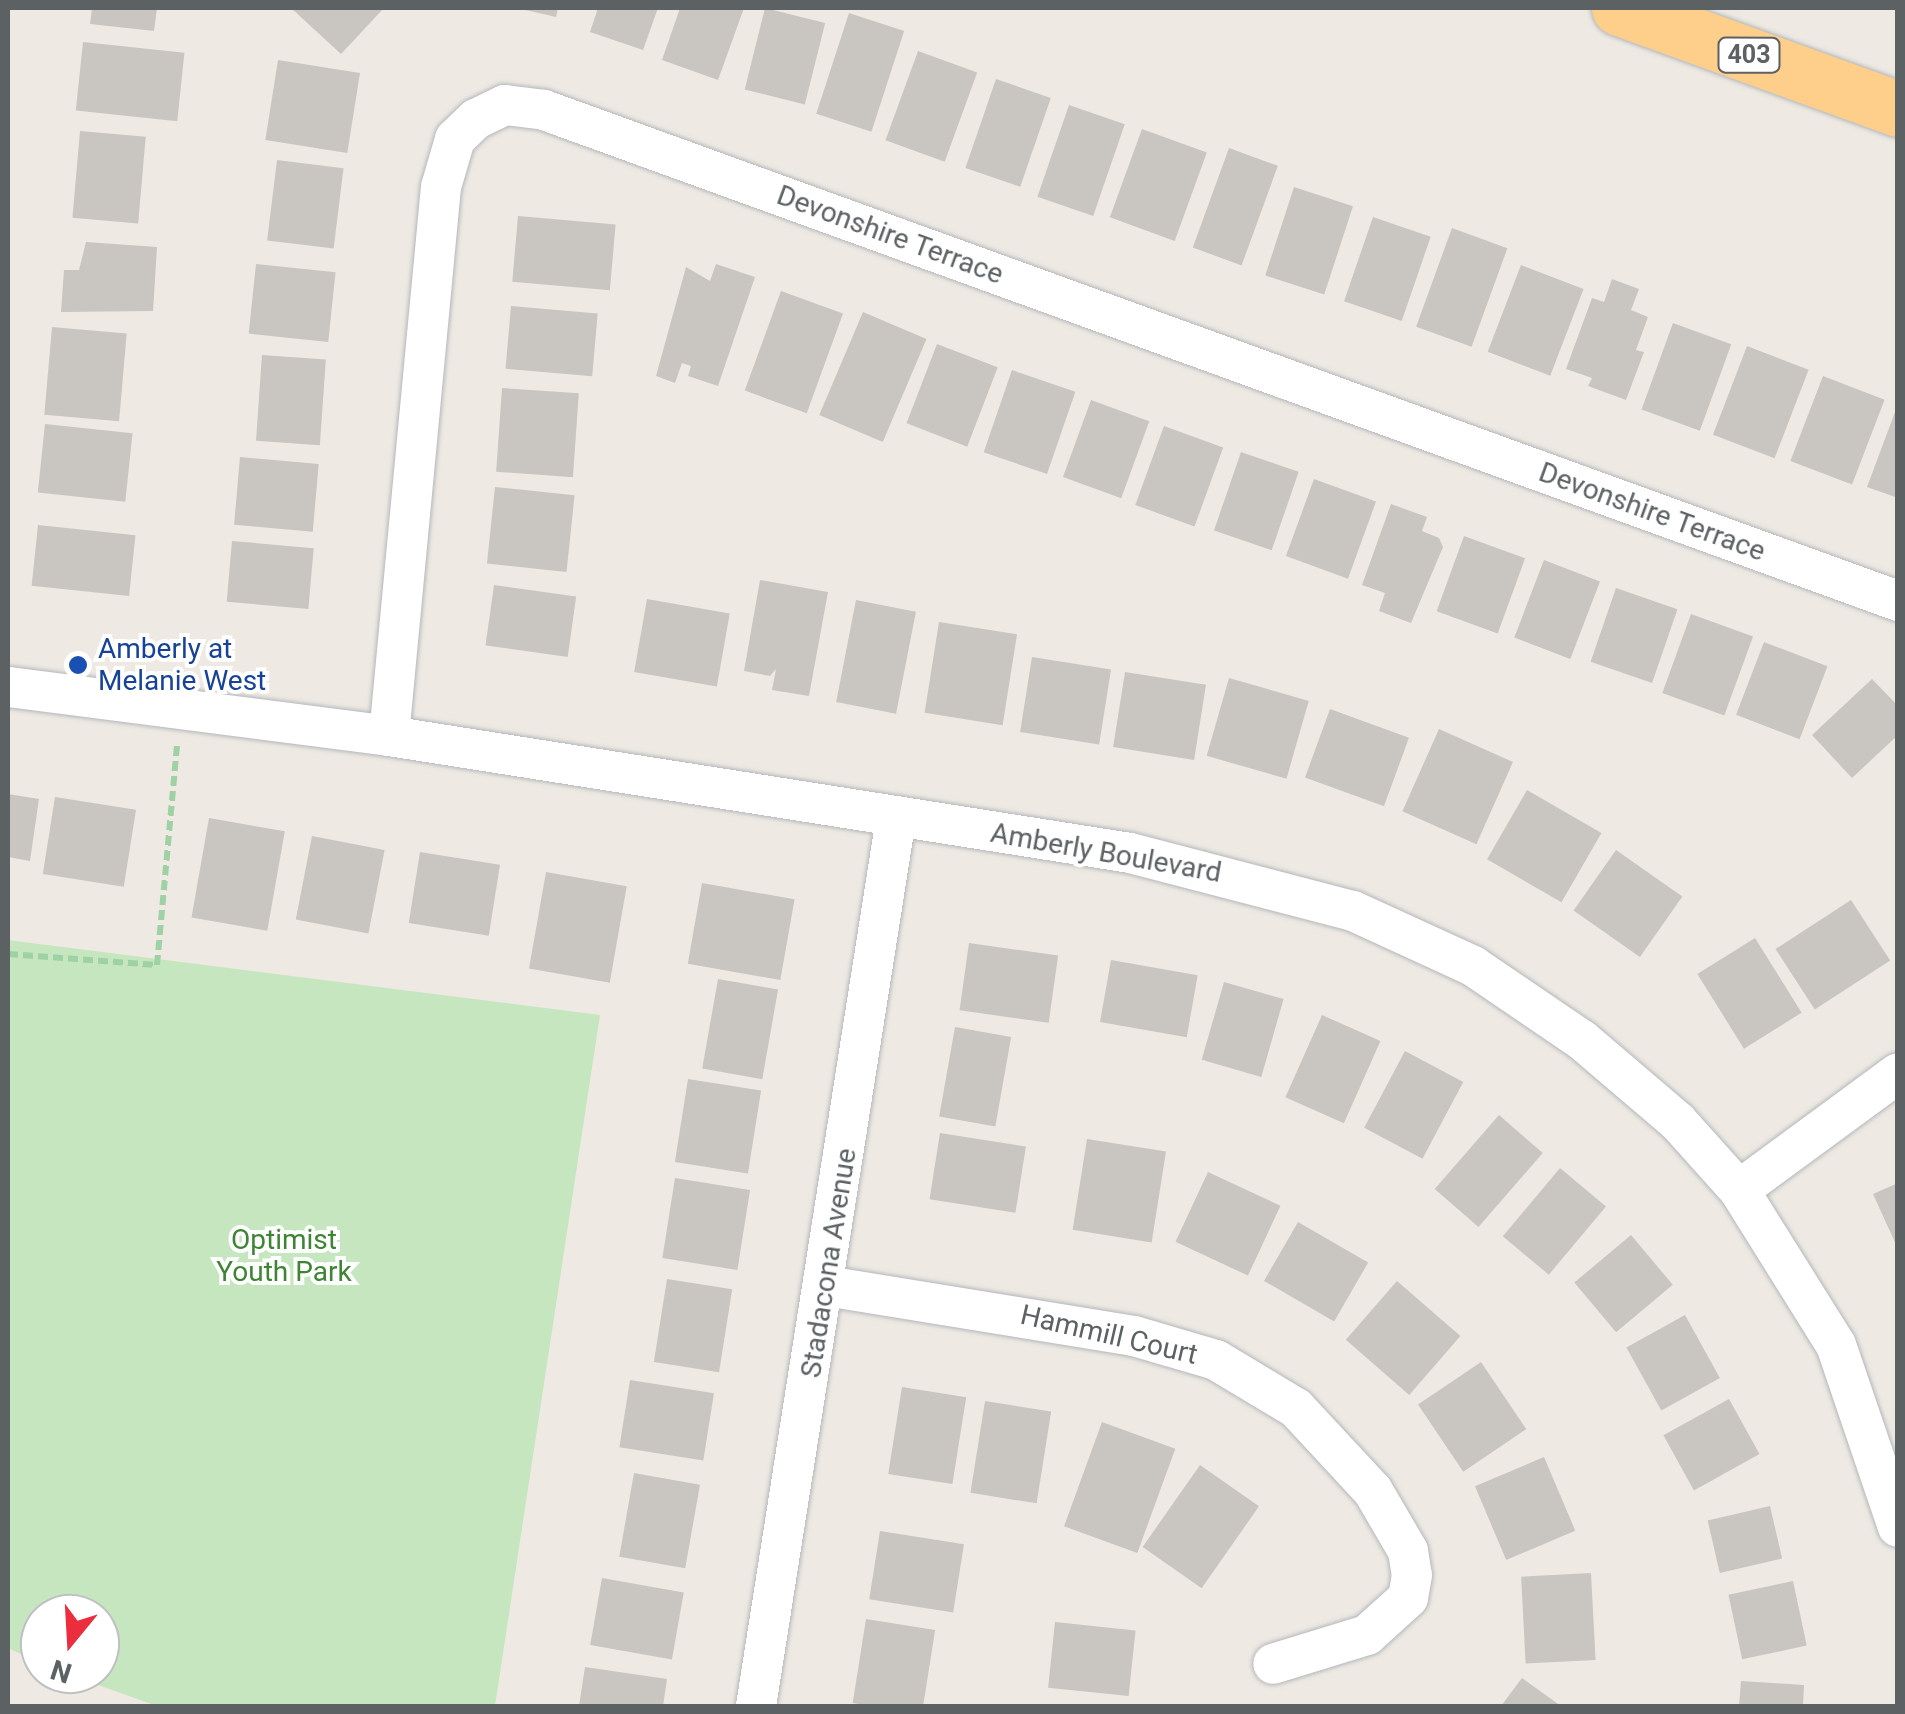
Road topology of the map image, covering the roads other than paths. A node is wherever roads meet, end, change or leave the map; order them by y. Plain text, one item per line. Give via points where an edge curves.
1 (1619, 8) edge
2 (1888, 106) edge
3 (1898, 601) edge
4 (8, 687) edge
5 (389, 736) junction
6 (896, 818) junction
7 (1898, 1073) edge
8 (1739, 1190) junction
9 (826, 1286) junction
10 (1898, 1528) edge
11 (1274, 1664) dead end
12 (756, 1706) edge

1 - 2 highway, 403
3 - 5 street, Devonshire Terrace via 563,117 504,105 454,140 441,188
4 - 5 street, Amberly Boulevard
5 - 6 street, Amberly Boulevard
6 - 8 street, Amberly Boulevard via 1130,852 1353,911 1474,966 1582,1040 1678,1122
6 - 9 street, Stadacona Avenue
7 - 8 street
8 - 10 street, Amberly Boulevard via 1836,1345
9 - 11 street, Hammill Court via 1134,1336 1216,1360 1296,1408 1373,1490 1408,1552 1412,1575 1408,1598 1367,1635
9 - 12 street, Stadacona Avenue

